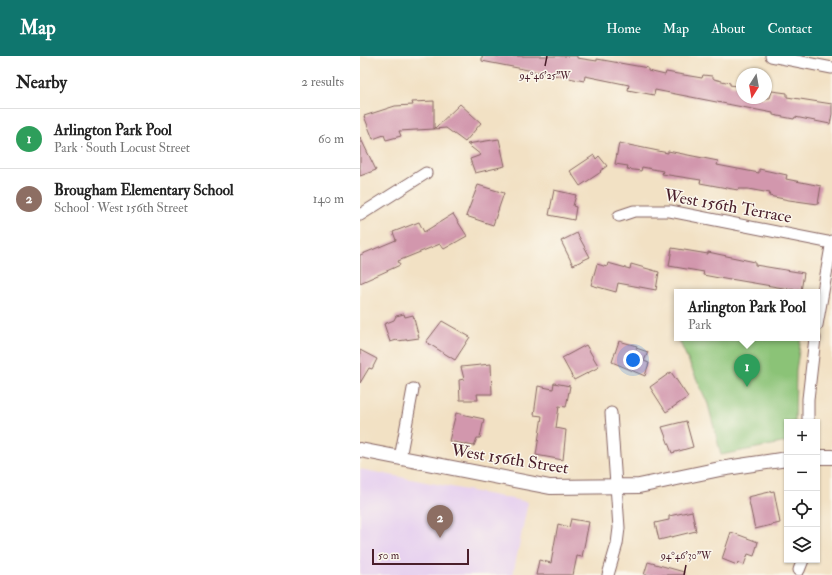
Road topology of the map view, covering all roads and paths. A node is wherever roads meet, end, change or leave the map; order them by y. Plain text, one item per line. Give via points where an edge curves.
1 (771, 56) edge
2 (832, 68) edge
3 (426, 173) dead end
4 (360, 215) edge
5 (619, 216) dead end
6 (832, 242) edge
7 (820, 308) edge
8 (815, 341) edge
9 (413, 389) dead end
10 (611, 414) dead end
11 (808, 419) edge
12 (360, 450) edge
13 (820, 457) edge
14 (832, 457) edge
15 (400, 458) junction
16 (784, 459) edge
17 (616, 487) junction
18 (608, 575) edge

1 - 2 street
3 - 4 street
5 - 6 street, West 156th Terrace via 634,211 670,211
6 - 7 street
8 - 11 street
9 - 15 street
10 - 17 street
12 - 15 street, West 156th Street
13 - 14 street
15 - 17 street, West 156th Street via 550,487
16 - 17 street, West 156th Street via 720,469 670,481
17 - 18 street via 619,528

